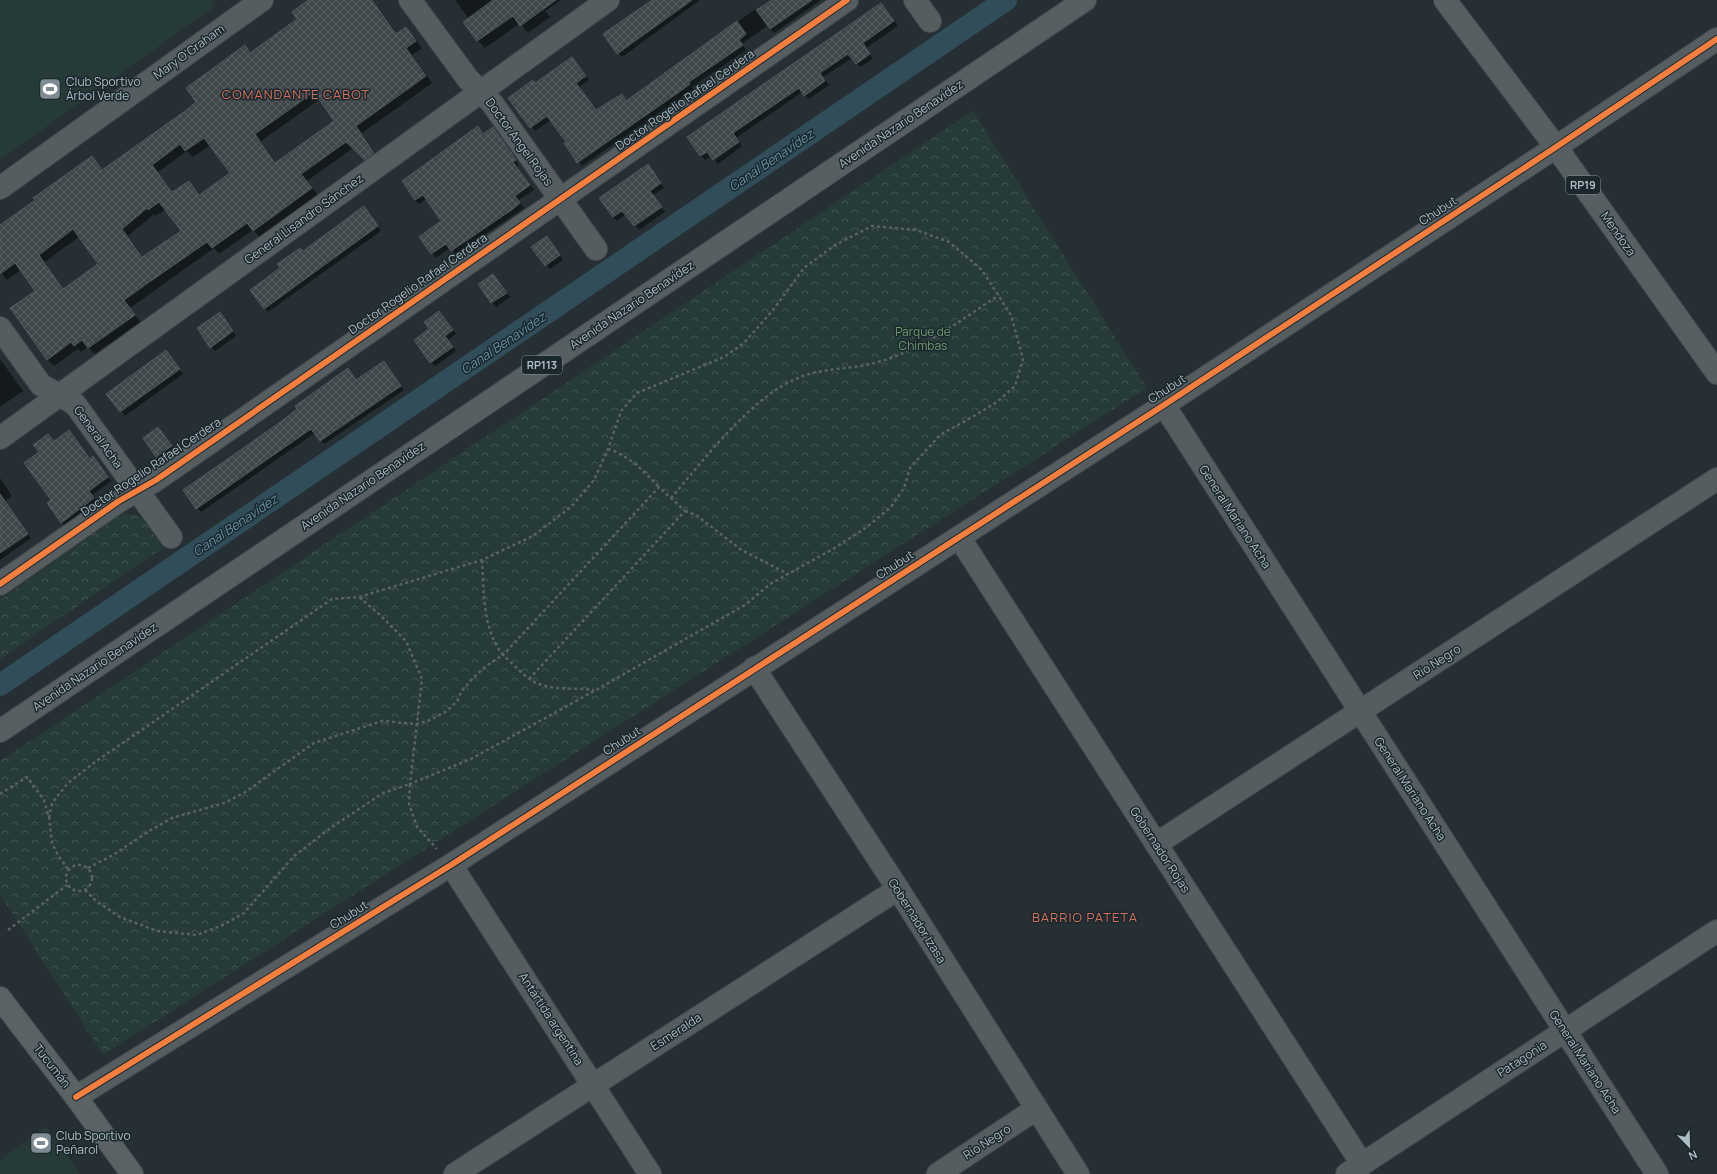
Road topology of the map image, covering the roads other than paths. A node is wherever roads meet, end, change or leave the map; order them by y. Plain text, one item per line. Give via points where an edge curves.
1 (262, 0) edge
2 (410, 0) edge
3 (608, 0) edge
4 (848, 0) edge
5 (915, 0) edge
6 (1085, 0) edge
7 (1445, 0) edge
8 (930, 20) dead end
9 (1717, 39) edge
10 (481, 92) junction
11 (1556, 147) junction
12 (0, 188) edge
13 (561, 199) junction
14 (596, 249) dead end
15 (0, 328) edge
16 (1717, 373) edge
17 (59, 395) junction
18 (1164, 405) junction
19 (0, 438) edge
20 (1717, 479) edge
21 (137, 490) junction
22 (959, 537) junction
23 (171, 538) dead end
24 (0, 584) edge
25 (754, 668) junction
26 (1360, 711) junction
27 (0, 731) edge
28 (1156, 844) junction
29 (451, 865) junction
30 (898, 889) junction
31 (1717, 931) edge
32 (0, 998) edge
33 (1565, 1031) junction
34 (594, 1085) junction
35 (76, 1097) junction
36 (1036, 1110) junction
37 (1354, 1169) edge
38 (132, 1174) edge
39 (455, 1174) edge
40 (650, 1174) edge
41 (938, 1174) edge
42 (1078, 1174) edge
43 (1657, 1174) edge

1 - 12 street, Mary O'Graham
2 - 10 street, Doctor Angel Rojas via 468,79
3 - 10 street, General Lisandro Sánchez
4 - 13 street, Doctor Rogelio Rafael Cerdera
5 - 8 street
6 - 27 main road, Avenida Nazario Benavídez / RP113
7 - 11 main road, Mendoza / RP19
9 - 11 street, Chubut
10 - 13 street, Doctor Angel Rojas via 492,103
10 - 17 street, General Lisandro Sánchez
11 - 16 main road, Mendoza / RP19
11 - 18 street, Chubut
13 - 14 street, Doctor Angel Rojas
13 - 21 street, Doctor Rogelio Rafael Cerdera via 169,471
15 - 17 street, General Acha via 41,385
17 - 19 street, General Lisandro Sánchez
17 - 21 street, General Acha via 75,404
18 - 22 street, Chubut
18 - 26 street, General Mariano Acha
20 - 26 street, Río Negro
21 - 23 street, General Acha
21 - 24 street, Doctor Rogelio Rafael Cerdera
22 - 25 street, Chubut
22 - 28 street, Gobernador Rojas
25 - 29 street, Chubut
25 - 30 street, Gobernador Izasa
26 - 28 street, Río Negro
26 - 33 street, General Mariano Acha
28 - 37 street, Gobernador Rojas
29 - 34 street, Antártida argentina
29 - 35 street, Chubut
30 - 34 street, Esmeralda
30 - 36 street, Gobernador Izasa
31 - 33 street, Patagonia
32 - 35 main road, Tucumán
33 - 37 street, Patagonia
33 - 43 street, General Mariano Acha
34 - 39 street, Esmeralda
34 - 40 street, Antártida argentina
35 - 38 main road, Tucumán
36 - 41 street, Río Negro
36 - 42 street, Gobernador Izasa

